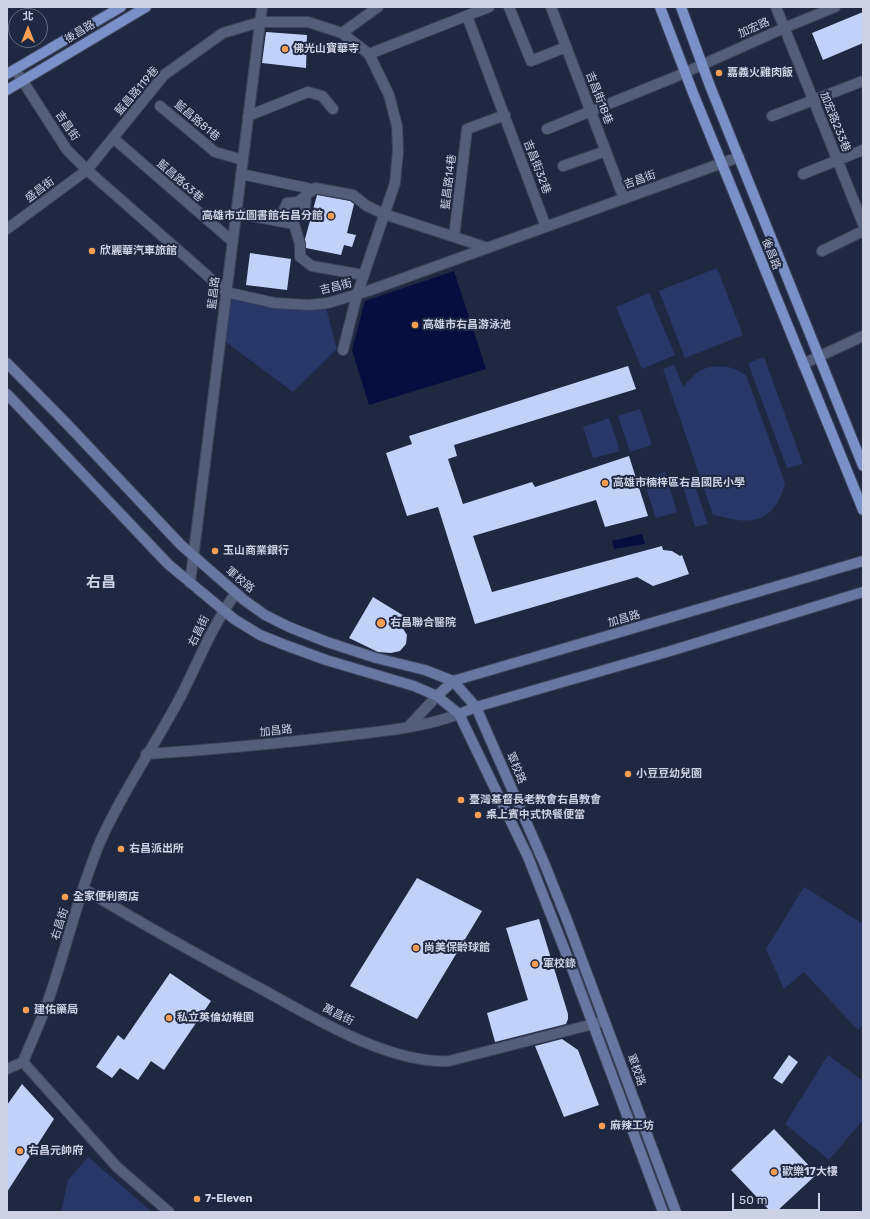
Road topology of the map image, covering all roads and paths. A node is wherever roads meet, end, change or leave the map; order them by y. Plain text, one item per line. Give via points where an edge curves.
1 (146, 7) edge
2 (262, 7) edge
3 (378, 7) edge
4 (489, 7) edge
5 (509, 7) edge
6 (551, 7) edge
7 (660, 7) edge
8 (681, 7) edge
9 (776, 7) edge
10 (835, 7) edge
11 (118, 8) edge
12 (467, 16) junction
13 (125, 19) junction
14 (260, 22) junction
15 (784, 28) junction
16 (342, 33) junction
17 (566, 48) junction
18 (369, 54) junction
19 (702, 64) junction
20 (11, 72) edge
21 (685, 73) junction
22 (22, 81) junction
23 (863, 81) edge
24 (7, 90) edge
25 (813, 100) junction
26 (160, 106) dead end
27 (333, 109) dead end
28 (591, 110) junction
29 (504, 115) junction
30 (248, 116) junction
31 (772, 116) dead end
32 (547, 129) dead end
33 (112, 138) junction
34 (863, 150) edge
35 (606, 151) junction
36 (739, 157) junction
37 (242, 160) junction
38 (837, 160) junction
39 (721, 163) junction
40 (563, 166) dead end
41 (87, 170) junction
42 (241, 174) junction
43 (802, 174) dead end
44 (624, 198) junction
45 (236, 213) junction
46 (384, 214) junction
47 (304, 216) dead end
48 (285, 222) junction
49 (863, 224) edge
50 (546, 227) junction
51 (7, 229) edge
52 (863, 231) edge
53 (454, 237) junction
54 (232, 241) junction
55 (488, 248) junction
56 (822, 250) dead end
57 (363, 275) junction
58 (226, 292) junction
59 (356, 295) junction
60 (863, 336) edge
61 (343, 350) dead end
62 (819, 356) junction
63 (7, 364) edge
64 (803, 364) junction
65 (7, 394) edge
66 (863, 466) edge
67 (863, 510) edge
68 (193, 556) junction
69 (863, 560) edge
70 (190, 583) junction
71 (863, 592) edge
72 (236, 593) junction
73 (223, 610) junction
74 (453, 681) junction
75 (437, 696) junction
76 (476, 707) junction
77 (459, 714) junction
78 (408, 727) junction
79 (146, 754) junction
80 (84, 889) junction
81 (605, 1021) junction
82 (594, 1025) junction
83 (23, 1062) junction
84 (7, 1069) edge
85 (170, 1212) edge
86 (663, 1212) edge
87 (676, 1212) edge

1 - 13 main road, 後昌路
2 - 14 street, 藍昌路
3 - 16 street
4 - 12 street
5 - 17 street via 531,61
6 - 17 street, 吉昌街18巷
7 - 21 main road, 後昌路
8 - 19 main road, 後昌路
9 - 15 street, 加宏路233巷
10 - 15 street, 加宏路
11 - 13 street
11 - 20 main road, 後昌路
12 - 18 street
12 - 29 street, 吉昌街32巷
13 - 22 main road, 後昌路
14 - 16 street, 藍昌路119巷 via 308,22
14 - 30 street, 藍昌路
14 - 33 street, 藍昌路119巷 via 223,33 164,75
15 - 19 street, 加宏路
15 - 25 street, 加宏路233巷
16 - 18 street
17 - 28 street, 吉昌街18巷
18 - 46 street via 389,95 397,126 395,183
19 - 21 street, 加宏路
19 - 36 main road, 後昌路
20 - 22 street, 吉昌街
21 - 28 street, 加宏路
21 - 39 main road, 後昌路
22 - 24 main road, 後昌路
22 - 41 street, 吉昌街 via 68,150
23 - 25 street
25 - 31 street
25 - 38 street, 加宏路233巷
26 - 37 street, 藍昌路81巷 via 215,152
27 - 30 street via 322,96 308,92
28 - 32 street, 加宏路
28 - 35 street, 吉昌街18巷
29 - 50 street, 吉昌街32巷
29 - 53 street, 藍昌路14巷 via 467,129
30 - 37 street, 藍昌路
33 - 41 street, 藍昌路119巷
33 - 54 street, 藍昌路63巷
34 - 38 street
35 - 40 street
35 - 44 street, 吉昌街18巷
36 - 39 street, 吉昌街
36 - 62 main road, 後昌路
37 - 42 street, 藍昌路
38 - 43 street
38 - 49 street, 加宏路233巷
39 - 44 street, 吉昌街
39 - 64 main road, 後昌路
41 - 51 street, 盛昌街
41 - 58 street, 吉昌街
42 - 45 street, 藍昌路
42 - 47 street via 307,188
44 - 50 street, 吉昌街
45 - 48 street
45 - 54 street, 藍昌路
46 - 48 street via 353,195 315,188 298,202 287,203 283,212
46 - 53 street
46 - 57 street
48 - 57 street via 294,224 300,244 300,257 312,266
50 - 55 street, 吉昌街
52 - 56 street
53 - 55 street
54 - 58 street, 藍昌路
55 - 59 street, 吉昌街
57 - 59 street
58 - 59 street, 吉昌街 via 275,303 309,305
58 - 68 street, 藍昌路
59 - 61 street
60 - 62 street
62 - 64 street
62 - 66 main road, 後昌路
63 - 68 street via 68,424
64 - 67 main road, 後昌路
65 - 70 street, 右昌街 via 168,564
68 - 70 street, 藍昌路
68 - 72 street, 軍校路
69 - 74 street, 加昌路
70 - 73 street, 右昌街
71 - 76 street, 加昌路
72 - 73 street, 右昌街
72 - 74 street, 軍校路 via 265,615 289,627 376,658 425,670
73 - 75 street via 260,635 326,660 414,686
73 - 79 street, 右昌街 via 181,695
74 - 75 street, 加昌路
74 - 76 street, 軍校路
75 - 77 street
75 - 78 street, 加昌路
76 - 77 street, 加昌路
76 - 81 street, 軍校路 via 545,865
77 - 78 street, 加昌路
77 - 82 street via 528,857
78 - 79 street, 加昌路 via 288,742
79 - 80 street, 右昌街 via 111,817
80 - 82 street, 萬昌街 via 189,951 292,1006 364,1042 408,1057 427,1061 449,1061
80 - 83 street, 右昌街 via 49,998
81 - 82 street, 萬昌街
81 - 87 street, 軍校路
82 - 86 street
83 - 84 street
83 - 85 street via 117,1167

